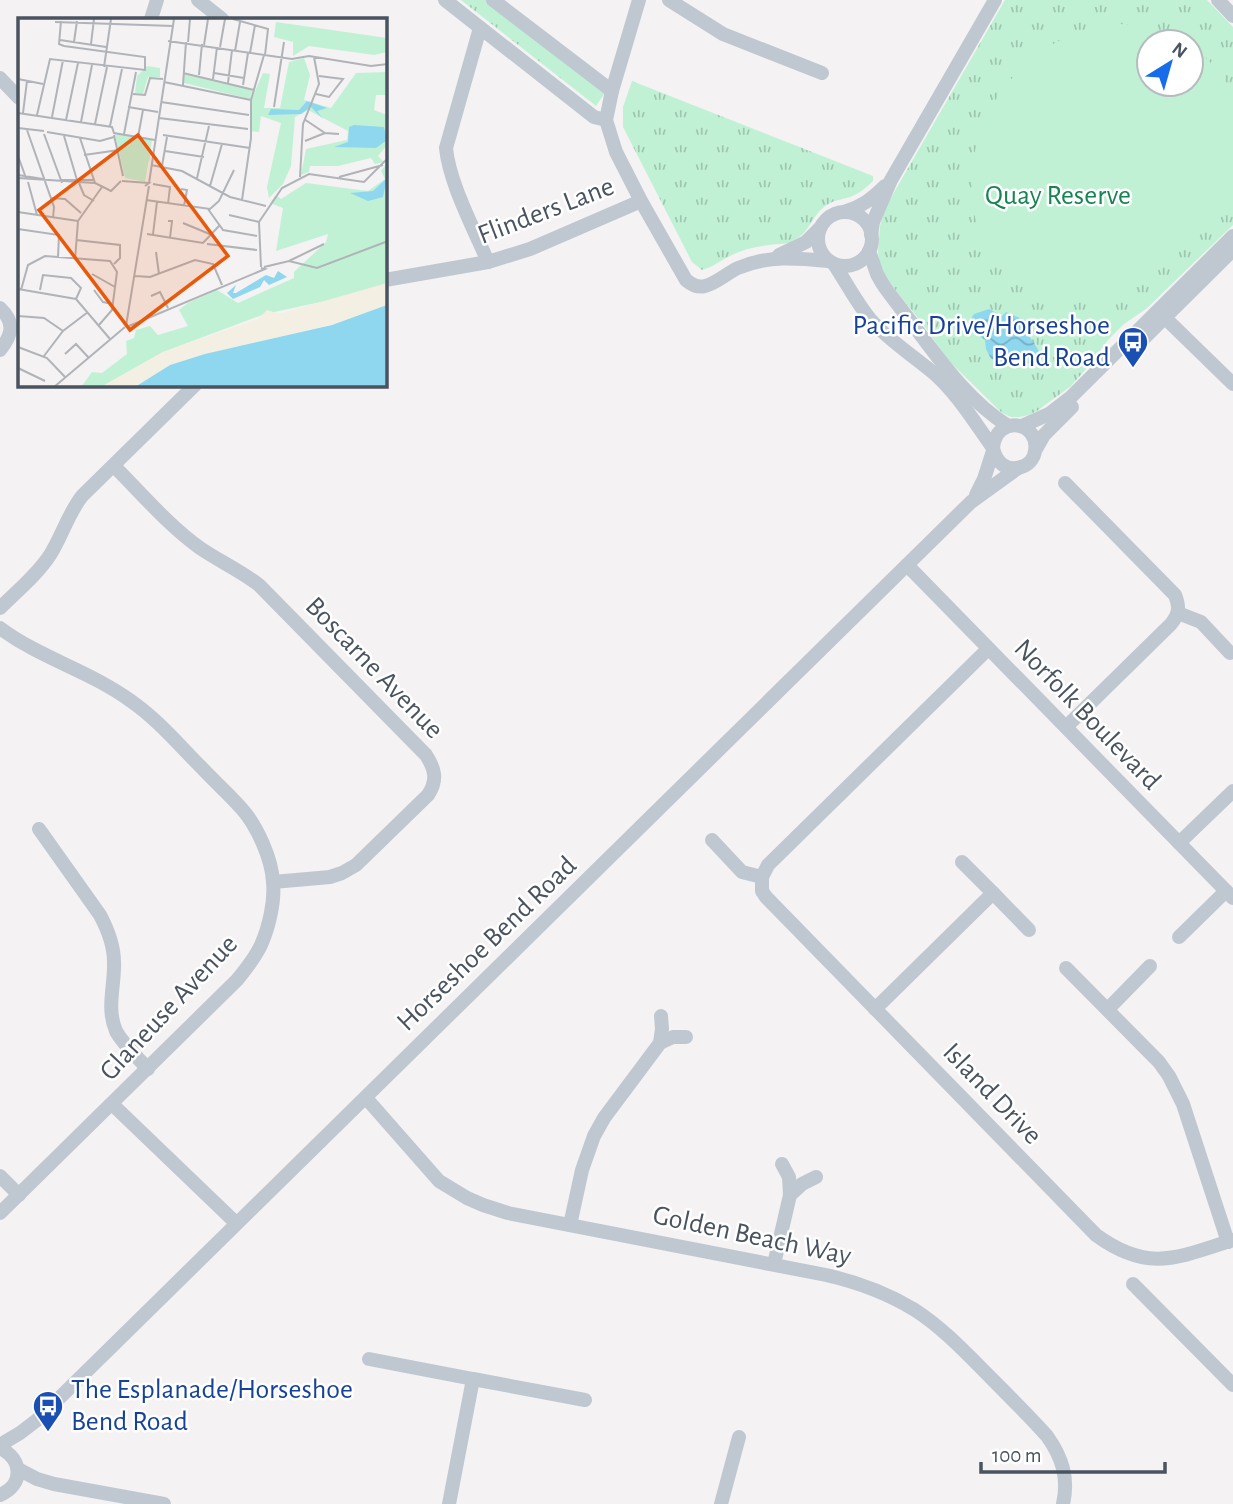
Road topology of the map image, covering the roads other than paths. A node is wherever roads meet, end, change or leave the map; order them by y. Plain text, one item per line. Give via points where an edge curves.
1 (157, 0) edge
2 (198, 0) edge
3 (445, 0) edge
4 (494, 0) edge
5 (639, 0) edge
6 (669, 0) edge
7 (995, 0) edge
8 (1218, 0) edge
9 (1232, 14) edge
10 (151, 18) edge
11 (221, 18) edge
12 (480, 28) junction
13 (822, 73) dead end
14 (0, 78) edge
15 (612, 91) junction
16 (18, 97) edge
17 (606, 120) junction
18 (891, 180) junction
19 (641, 201) junction
20 (844, 212) junction
21 (820, 228) junction
22 (871, 234) junction
23 (1233, 236) edge
24 (1233, 250) edge
25 (869, 251) junction
26 (772, 258) junction
27 (488, 262) junction
28 (832, 262) junction
29 (387, 280) edge
30 (0, 308) edge
31 (1161, 314) junction
32 (0, 350) edge
33 (1233, 384) edge
34 (193, 387) edge
35 (1015, 426) junction
36 (1036, 449) junction
37 (993, 450) junction
38 (114, 466) junction
39 (1018, 468) junction
40 (1065, 483) dead end
41 (971, 502) junction
42 (907, 565) junction
43 (0, 608) edge
44 (1178, 613) junction
45 (0, 628) edge
46 (988, 649) junction
47 (1230, 653) dead end
48 (1066, 727) junction
49 (1233, 791) edge
50 (39, 829) dead end
51 (712, 840) dead end
52 (1178, 843) junction
53 (962, 862) dead end
54 (762, 877) junction
55 (273, 882) junction
56 (993, 893) junction
57 (1229, 895) edge
58 (1030, 930) dead end
59 (1179, 937) dead end
60 (1150, 966) dead end
61 (1066, 968) dead end
62 (875, 1009) junction
63 (1108, 1009) junction
64 (661, 1016) dead end
65 (686, 1037) dead end
66 (660, 1043) junction
67 (148, 1069) junction
68 (366, 1098) junction
69 (112, 1104) junction
70 (782, 1164) dead end
71 (0, 1176) edge
72 (816, 1177) dead end
73 (19, 1195) junction
74 (790, 1195) junction
75 (0, 1213) edge
76 (236, 1223) junction
77 (570, 1224) junction
78 (1230, 1241) edge
79 (774, 1264) junction
80 (1133, 1284) dead end
81 (369, 1359) dead end
82 (473, 1379) junction
83 (1233, 1385) edge
84 (585, 1400) dead end
85 (37, 1420) junction
86 (739, 1437) dead end
87 (0, 1446) edge
88 (16, 1463) junction
89 (54, 1484) junction
90 (5, 1493) edge
91 (164, 1504) edge
92 (449, 1504) edge
93 (721, 1504) edge
94 (1063, 1504) edge

1 - 10 street
2 - 11 street
3 - 12 street
4 - 15 street
5 - 15 street
6 - 13 street via 723,34
7 - 18 street
8 - 9 street
12 - 17 street via 594,117
12 - 27 street via 446,148 452,178
14 - 16 street
15 - 17 street
17 - 19 street via 616,152
18 - 20 street via 870,201
18 - 22 street
19 - 26 street via 691,284 706,286 736,268
19 - 27 street, Flinders Lane
20 - 21 street via 830,217
20 - 22 street via 864,221
21 - 26 street via 798,247
21 - 28 street via 818,243
22 - 25 street
23 - 31 street
24 - 31 street
25 - 28 street via 858,262 842,266
25 - 35 street via 882,283 931,350 986,411
26 - 28 street
27 - 29 street, Flinders Lane
28 - 37 street via 867,316 946,384
30 - 32 street via 11,325
31 - 33 street
31 - 35 street via 1049,414
31 - 36 street via 1058,419
34 - 38 street
35 - 36 street via 1027,429
35 - 37 street via 996,434
36 - 39 street via 1030,462
37 - 39 street via 1005,466
37 - 41 street, Horseshoe Bend Road
38 - 43 street via 73,508 44,564
38 - 55 street, Boscarne Avenue via 200,548 259,586 433,765 433,787 428,795 356,865 330,877
39 - 41 street, Horseshoe Bend Road
40 - 44 street via 1175,595
41 - 42 street, Horseshoe Bend Road
42 - 46 street, Norfolk Boulevard
42 - 68 street, Horseshoe Bend Road
44 - 47 street via 1201,622
44 - 48 street
45 - 55 street, Glaneuse Avenue via 130,700 157,722 243,811 267,855
46 - 48 street, Norfolk Boulevard
46 - 54 street via 768,865
48 - 52 street, Norfolk Boulevard
49 - 52 street
50 - 67 street via 108,930 117,1033
51 - 54 street via 741,872
52 - 57 street, Norfolk Boulevard
53 - 56 street
54 - 62 street, Island Drive via 766,897
55 - 67 street, Glaneuse Avenue via 268,924 251,963
56 - 58 street
56 - 62 street
57 - 59 street
60 - 63 street
61 - 63 street
62 - 78 street, Island Drive via 1107,1243 1134,1255 1163,1259
63 - 78 street via 1159,1062 1177,1090
64 - 66 street
65 - 66 street
66 - 77 street via 594,1136
67 - 69 street, Glaneuse Avenue
68 - 76 street, Horseshoe Bend Road
68 - 77 street, Golden Beach Way via 439,1181 483,1205
69 - 73 street, Glaneuse Avenue
69 - 76 street
70 - 74 street via 789,1177
71 - 73 street
72 - 74 street
73 - 75 street, Glaneuse Avenue
74 - 79 street
76 - 85 street, Horseshoe Bend Road
77 - 79 street, Golden Beach Way
79 - 94 street, Golden Beach Way via 882,1292 946,1334 1056,1448 1065,1473
80 - 83 street
81 - 82 street
82 - 84 street
82 - 92 street
85 - 87 street, Horseshoe Bend Road
85 - 88 street, Horseshoe Bend Road via 20,1445
86 - 93 street
87 - 88 street
88 - 89 street via 37,1479
88 - 90 street, Horseshoe Bend Road via 15,1482
89 - 90 street
89 - 91 street

